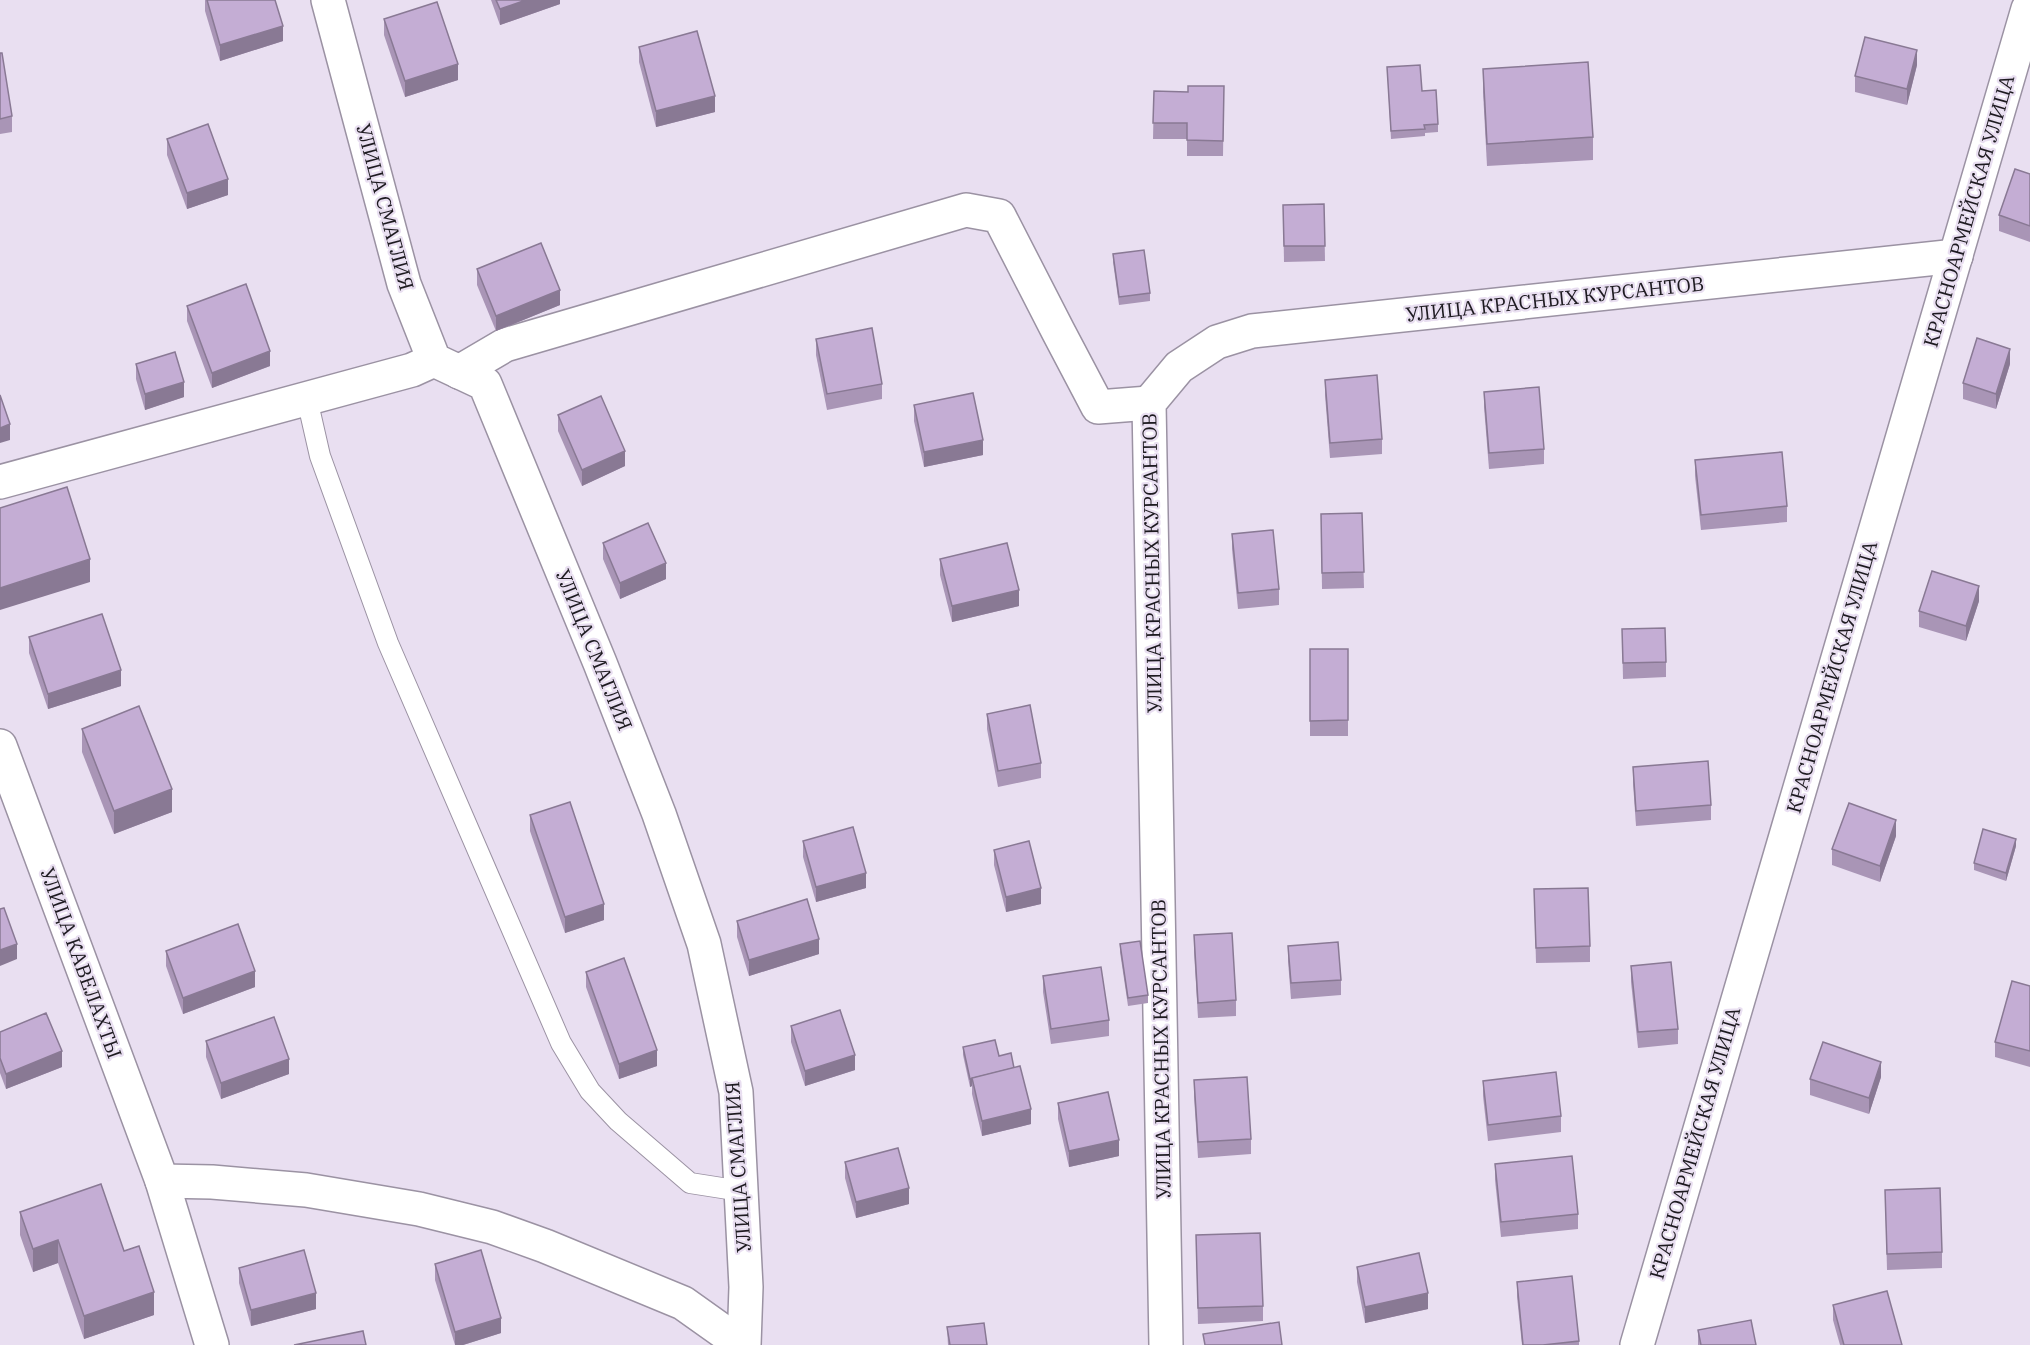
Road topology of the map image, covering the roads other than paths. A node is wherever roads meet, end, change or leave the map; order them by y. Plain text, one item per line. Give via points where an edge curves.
1 (328, 0) edge
2 (2028, 9) dead end
3 (1956, 256) junction
4 (447, 366) junction
5 (307, 399) junction
6 (1149, 403) junction
7 (0, 482) edge
8 (0, 746) edge
9 (162, 1181) junction
10 (741, 1191) junction
11 (212, 1345) edge
12 (743, 1345) edge
13 (1166, 1345) edge
14 (1637, 1345) edge

1 - 4 street, УЛИЦА СМАГЛИЯ via 404,284
2 - 3 street, КРАСНОАРМЕЙСКАЯ УЛИЦА
3 - 6 street, УЛИЦА КРАСНЫХ КУРСАНТОВ via 1252,331 1217,342 1179,366
3 - 14 street, КРАСНОАРМЕЙСКАЯ УЛИЦА
4 - 5 street via 412,370
4 - 6 street via 505,345 966,210 999,216 1098,407
4 - 10 street, УЛИЦА СМАГЛИЯ via 485,384 659,814 704,944 736,1092
5 - 7 street
5 - 10 lane via 320,456 388,643 561,1043 590,1091 618,1121 690,1183
6 - 13 street, УЛИЦА КРАСНЫХ КУРСАНТОВ
8 - 9 street, УЛИЦА КАВЕЛАХТЫ
9 - 11 street, УЛИЦА КАВЕЛАХТЫ
9 - 12 street via 306,1190 418,1209 492,1227 682,1303
10 - 12 street, УЛИЦА СМАГЛИЯ via 746,1287

